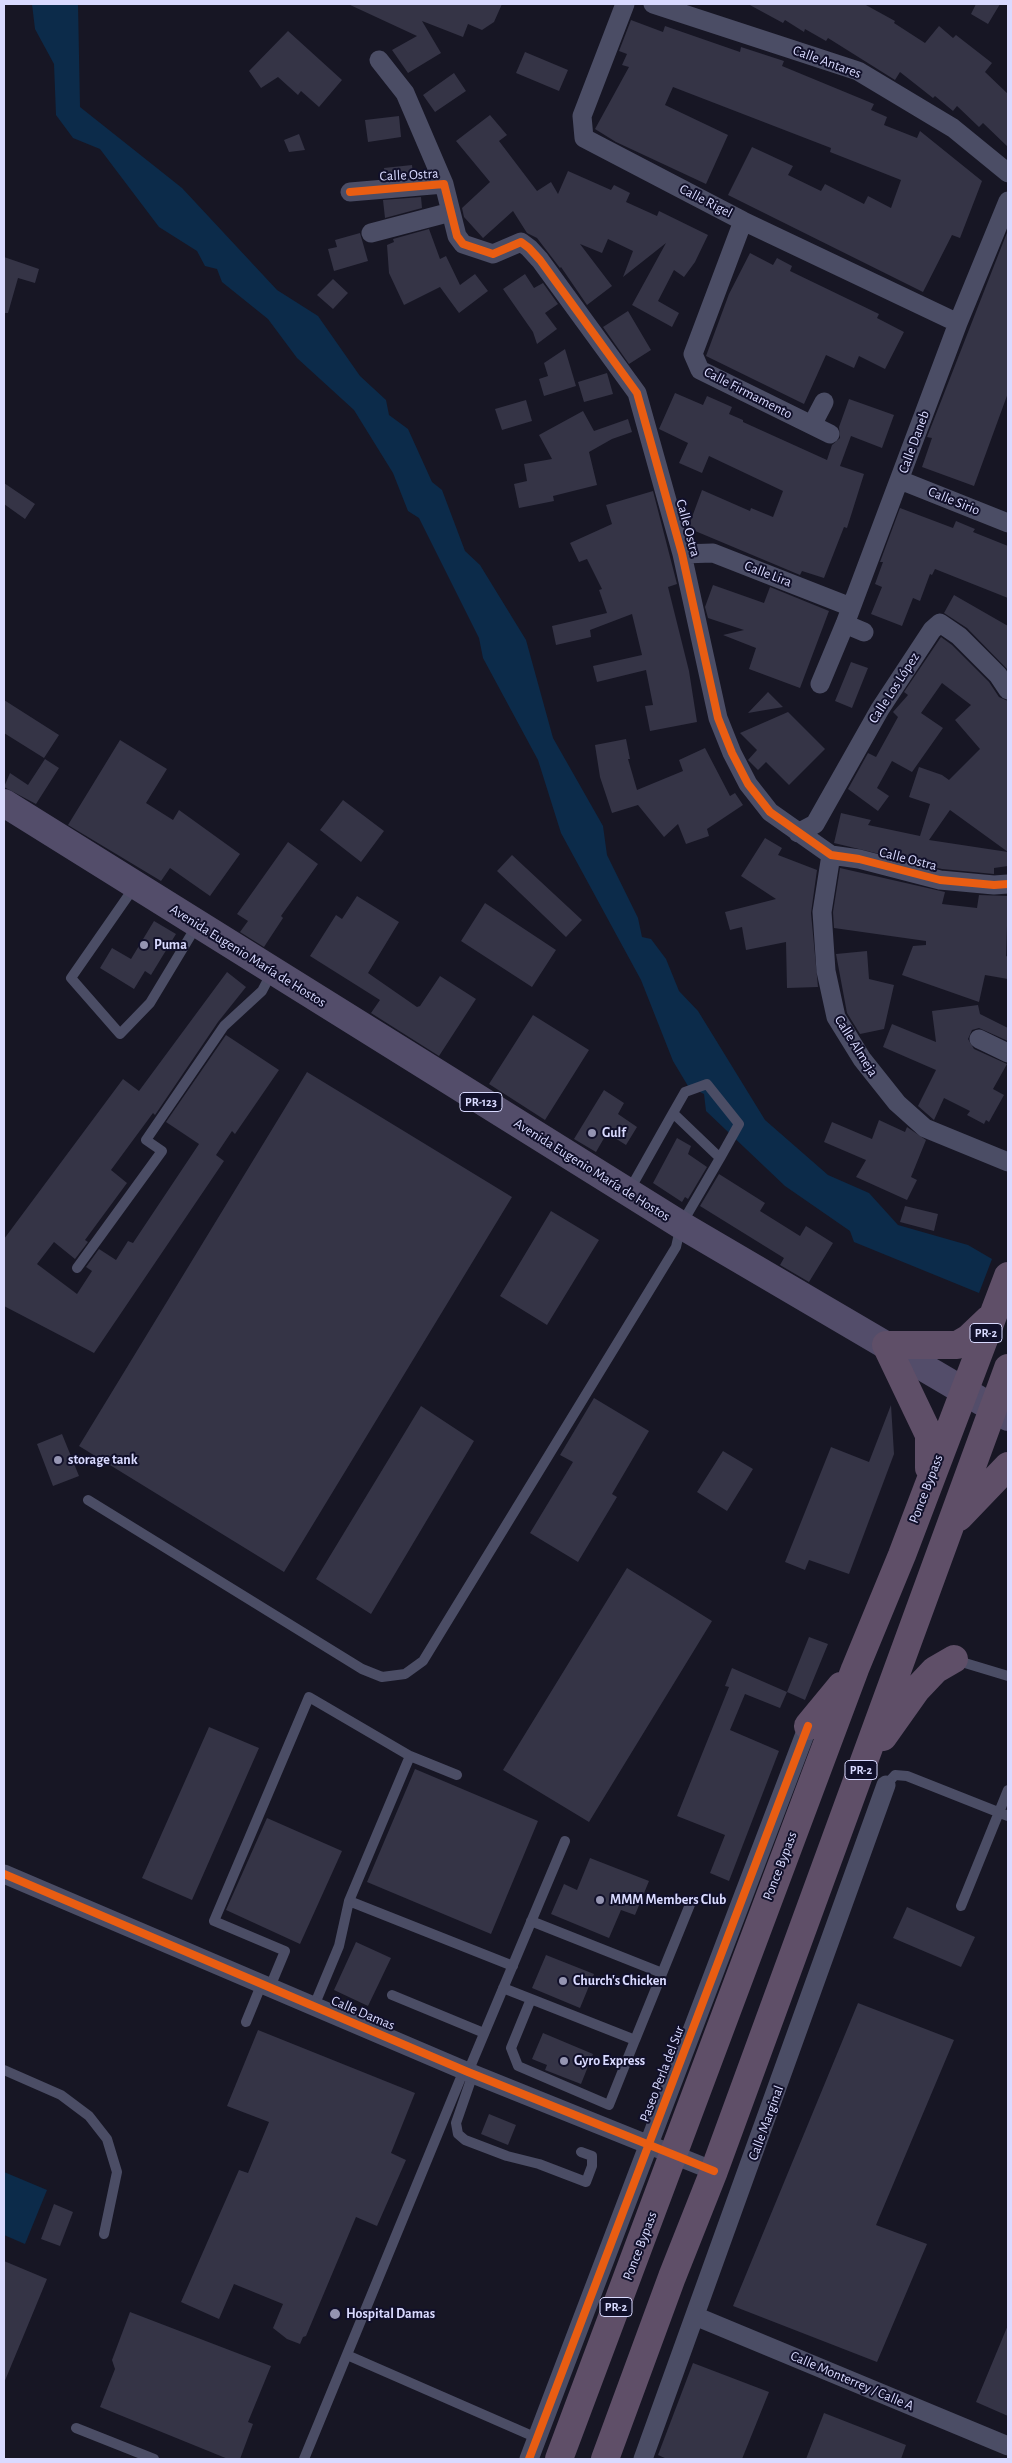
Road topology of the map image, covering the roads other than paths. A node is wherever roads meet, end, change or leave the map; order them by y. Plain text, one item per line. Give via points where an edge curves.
1 (625, 4) edge
2 (653, 4) edge
3 (379, 60) dead end
4 (1008, 173) edge
5 (444, 184) junction
6 (350, 192) dead end
7 (1008, 201) edge
8 (451, 212) junction
9 (743, 221) junction
10 (371, 233) dead end
11 (958, 322) junction
12 (824, 402) dead end
13 (812, 425) junction
14 (830, 434) dead end
15 (900, 480) junction
16 (1008, 523) edge
17 (682, 554) junction
18 (848, 616) junction
19 (864, 632) dead end
20 (820, 684) dead end
21 (1008, 690) edge
22 (4, 803) edge
23 (798, 833) junction
24 (831, 855) junction
25 (1008, 884) edge
26 (135, 886) junction
27 (198, 925) junction
28 (272, 971) junction
29 (979, 1040) dead end
30 (1008, 1053) edge
31 (673, 1113) junction
32 (720, 1158) junction
33 (1008, 1162) edge
34 (628, 1192) junction
35 (681, 1225) junction
36 (77, 1268) dead end
37 (1008, 1276) edge
38 (994, 1314) junction
39 (886, 1345) junction
40 (1008, 1368) edge
41 (964, 1391) junction
42 (1001, 1413) edge
43 (1008, 1466) edge
44 (929, 1481) junction
45 (88, 1500) dead end
46 (953, 1524) junction
47 (954, 1660) joint
48 (855, 1669) junction
49 (1008, 1676) edge
50 (808, 1726) joint
51 (410, 1756) junction
52 (863, 1765) junction
53 (457, 1775) dead end
54 (886, 1785) joint
55 (1008, 1790) edge
56 (1004, 1815) edge
57 (565, 1841) dead end
58 (4, 1874) edge
59 (349, 1901) junction
60 (691, 1902) dead end
61 (961, 1906) dead end
62 (531, 1921) junction
63 (512, 1966) junction
64 (662, 1973) junction
65 (266, 1985) junction
66 (503, 1988) junction
67 (392, 1995) dead end
68 (531, 1999) junction
69 (314, 2006) junction
70 (246, 2022) dead end
71 (484, 2033) junction
72 (635, 2040) junction
73 (4, 2070) edge
74 (468, 2072) junction
75 (648, 2144) junction
76 (581, 2152) dead end
77 (674, 2155) junction
78 (714, 2171) junction
79 (104, 2234) dead end
80 (695, 2316) junction
81 (347, 2355) junction
82 (76, 2428) dead end
83 (537, 2438) junction
84 (1008, 2446) edge
85 (154, 2459) edge
86 (304, 2459) edge
87 (529, 2459) edge
88 (559, 2459) edge
89 (605, 2459) edge
90 (643, 2459) edge

1 - 9 street, Calle Rigel via 582,116 584,138
2 - 4 street, Calle Antares via 858,71 953,128
3 - 5 street via 405,93
5 - 6 street, Calle Ostra
5 - 8 street, Calle Ostra
7 - 11 street, Calle Daneb
8 - 10 street
8 - 17 street, Calle Ostra via 457,236 463,244 493,254 520,242 529,248 637,394
9 - 11 street, Calle Rigel
9 - 13 street, Calle Firmamento via 693,354 700,370
11 - 15 street, Calle Daneb
12 - 13 street
13 - 14 street, Calle Firmamento
15 - 16 street, Calle Sirio
15 - 18 street, Calle Daneb
17 - 18 street, Calle Lira via 713,553
17 - 23 street, Calle Ostra via 718,718 732,753 748,784 770,812
18 - 19 street, Calle Lira
18 - 20 street, Calle Daneb
21 - 23 street, Calle Los López via 971,647 940,623 932,630 880,709 815,824
22 - 26 main road, Avenida Eugenio María de Hostos / PR-123
23 - 24 street, Calle Ostra
24 - 25 street, Calle Ostra via 940,880
24 - 33 street, Calle Almeja via 822,912 826,971 836,1017 862,1059 897,1103 925,1128
26 - 27 main road, Avenida Eugenio María de Hostos / PR-123
26 - 27 lane via 70,978 120,1034 150,1003
27 - 28 main road, Avenida Eugenio María de Hostos / PR-123
28 - 34 main road, Avenida Eugenio María de Hostos / PR-123
28 - 36 lane via 262,991 224,1026 146,1140 162,1151
29 - 30 street
31 - 32 lane
31 - 32 lane via 686,1092 708,1084 739,1124
31 - 34 lane
32 - 35 lane
34 - 35 main road, Avenida Eugenio María de Hostos / PR-123
35 - 39 main road, Avenida Eugenio María de Hostos / PR-123
35 - 45 lane via 676,1247 423,1661 405,1674 382,1677 362,1669
37 - 38 highway, Ponce Bypass / PR-2
38 - 39 highway via 957,1345
38 - 41 highway, Ponce Bypass / PR-2
39 - 41 main road, Avenida Eugenio María de Hostos / PR-123
39 - 44 highway via 929,1435
40 - 42 highway, PR-2
41 - 42 main road, Avenida Eugenio María de Hostos / PR-123
41 - 44 highway, Ponce Bypass / PR-2
42 - 46 highway, PR-2
43 - 46 highway
44 - 48 highway, Ponce Bypass / PR-2
46 - 52 highway, PR-2
47 - 49 lane
47 - 52 highway via 935,1670 917,1689
48 - 50 highway
48 - 77 highway, Ponce Bypass / PR-2
50 - 75 street, Paseo Perla del Sur
51 - 53 lane
51 - 59 lane
51 - 65 lane via 310,1697 214,1921 285,1951
52 - 78 highway, PR-2
54 - 56 lane via 895,1775 907,1776
54 - 80 street, Calle Marginal
55 - 56 lane
56 - 61 lane
57 - 62 lane
58 - 65 street, Calle Damas
59 - 63 lane
59 - 69 lane via 339,1946
60 - 64 lane
62 - 63 lane
62 - 64 lane
63 - 66 lane
64 - 72 lane
65 - 69 street, Calle Damas
65 - 70 lane
66 - 68 lane
66 - 71 lane
67 - 71 lane
68 - 72 lane
68 - 72 lane via 511,2048 518,2066 609,2105
69 - 74 street, Calle Damas
71 - 74 lane
73 - 79 lane via 61,2095 89,2116 107,2139 117,2172
74 - 75 street, Calle Damas
74 - 76 lane via 456,2123 458,2134 465,2140 586,2182 592,2156
74 - 81 lane
75 - 77 street, Calle Damas
75 - 83 street, Paseo Perla del Sur
77 - 78 street, Calle Damas
77 - 88 highway, Ponce Bypass / PR-2
78 - 89 highway, PR-2
80 - 84 street, Calle Monterrey / Calle A
80 - 90 street, Calle Marginal
81 - 83 lane
81 - 86 lane
82 - 85 lane
83 - 87 street, Paseo Perla del Sur

